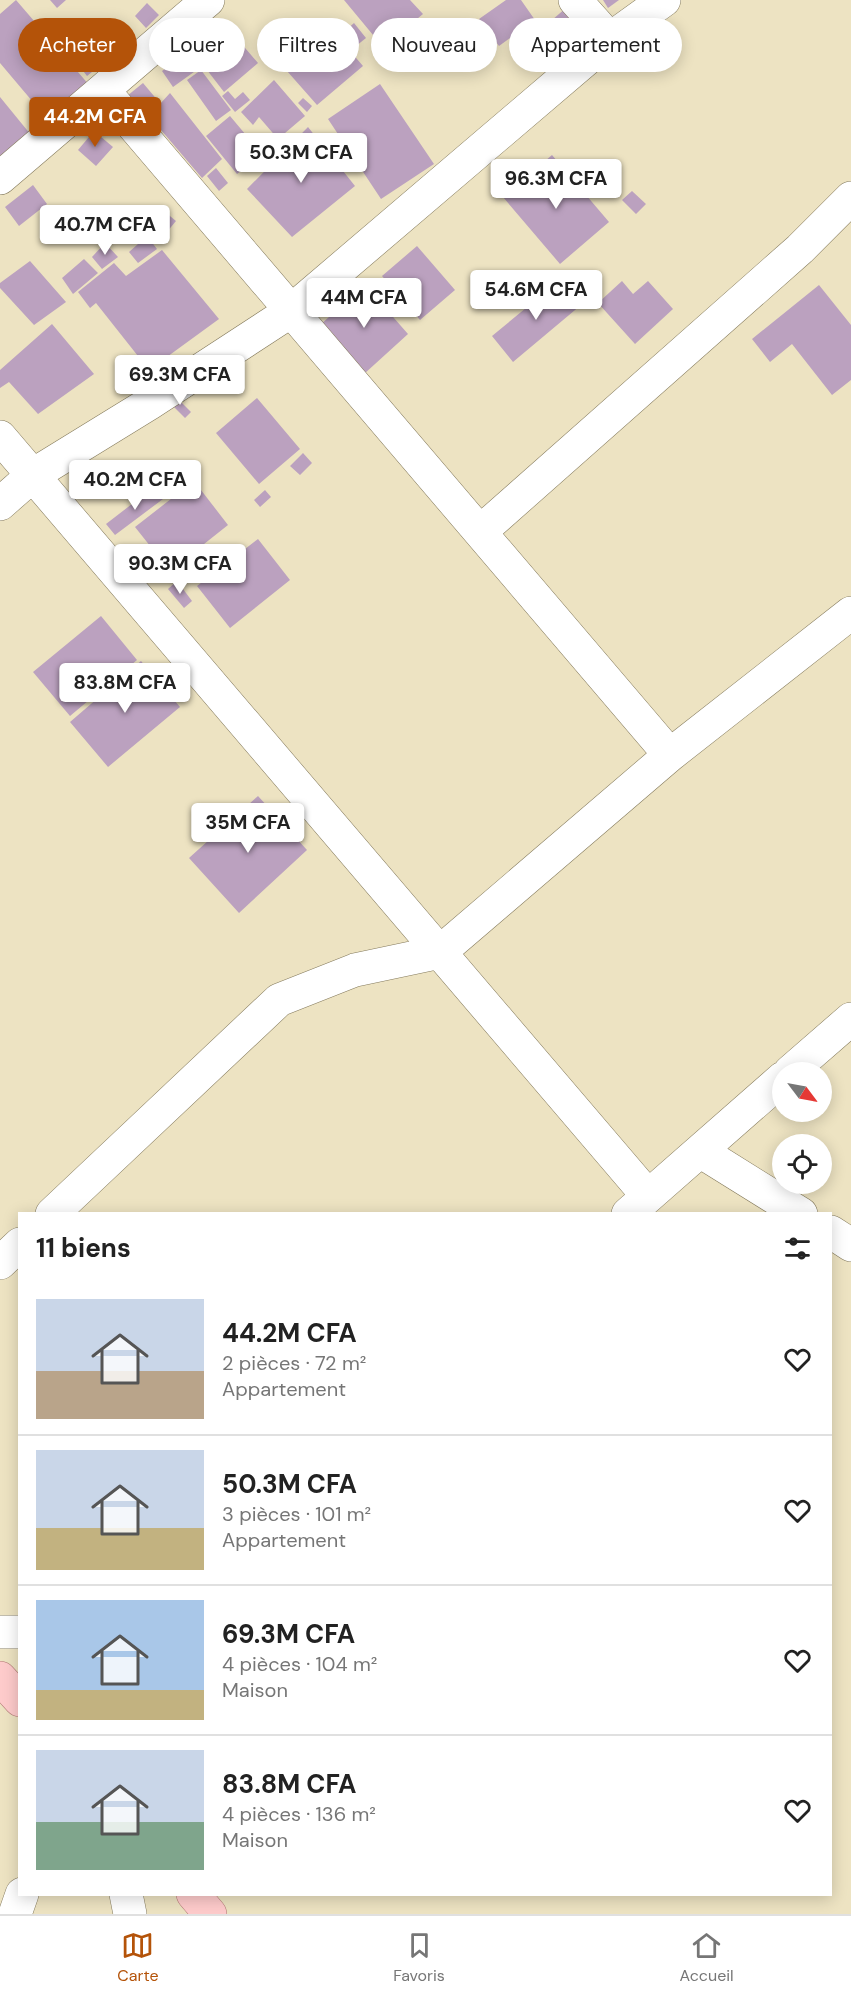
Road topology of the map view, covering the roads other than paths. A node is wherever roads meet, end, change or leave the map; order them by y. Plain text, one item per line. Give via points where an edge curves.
1 (208, 0) edge
2 (576, 0) edge
3 (664, 0) edge
4 (592, 18) edge
5 (639, 18) edge
6 (571, 72) edge
7 (103, 90) junction
8 (0, 178) edge
9 (851, 198) edge
10 (291, 311) junction
11 (0, 437) edge
12 (33, 476) junction
13 (0, 504) edge
14 (480, 532) junction
15 (851, 614) edge
16 (670, 755) junction
17 (440, 952) junction
18 (851, 1019) edge
19 (802, 1062) edge
20 (772, 1088) edge
21 (700, 1151) junction
22 (638, 1205) edge
23 (54, 1212) edge
24 (798, 1212) edge
25 (832, 1233) edge
26 (851, 1245) edge
27 (18, 1246) edge
28 (0, 1263) edge
29 (0, 1632) edge
30 (18, 1632) edge
31 (0, 1678) edge
32 (18, 1698) edge
33 (21, 1896) edge
34 (126, 1896) edge
35 (195, 1896) edge
36 (15, 1914) edge
37 (130, 1914) edge
38 (210, 1914) edge

1 - 7 street
2 - 4 street
3 - 5 street
6 - 10 street
7 - 8 street
7 - 10 street
9 - 14 street via 800,249
10 - 12 street
10 - 14 street
11 - 12 street
12 - 13 street
12 - 17 street
14 - 16 street
15 - 16 street
16 - 17 street
17 - 22 street
17 - 23 street via 355,970 279,1000
18 - 19 street
20 - 21 street
21 - 22 street
21 - 24 street
25 - 26 street
27 - 28 street
29 - 30 street
31 - 32 main road
33 - 36 street
34 - 37 street
35 - 38 main road

